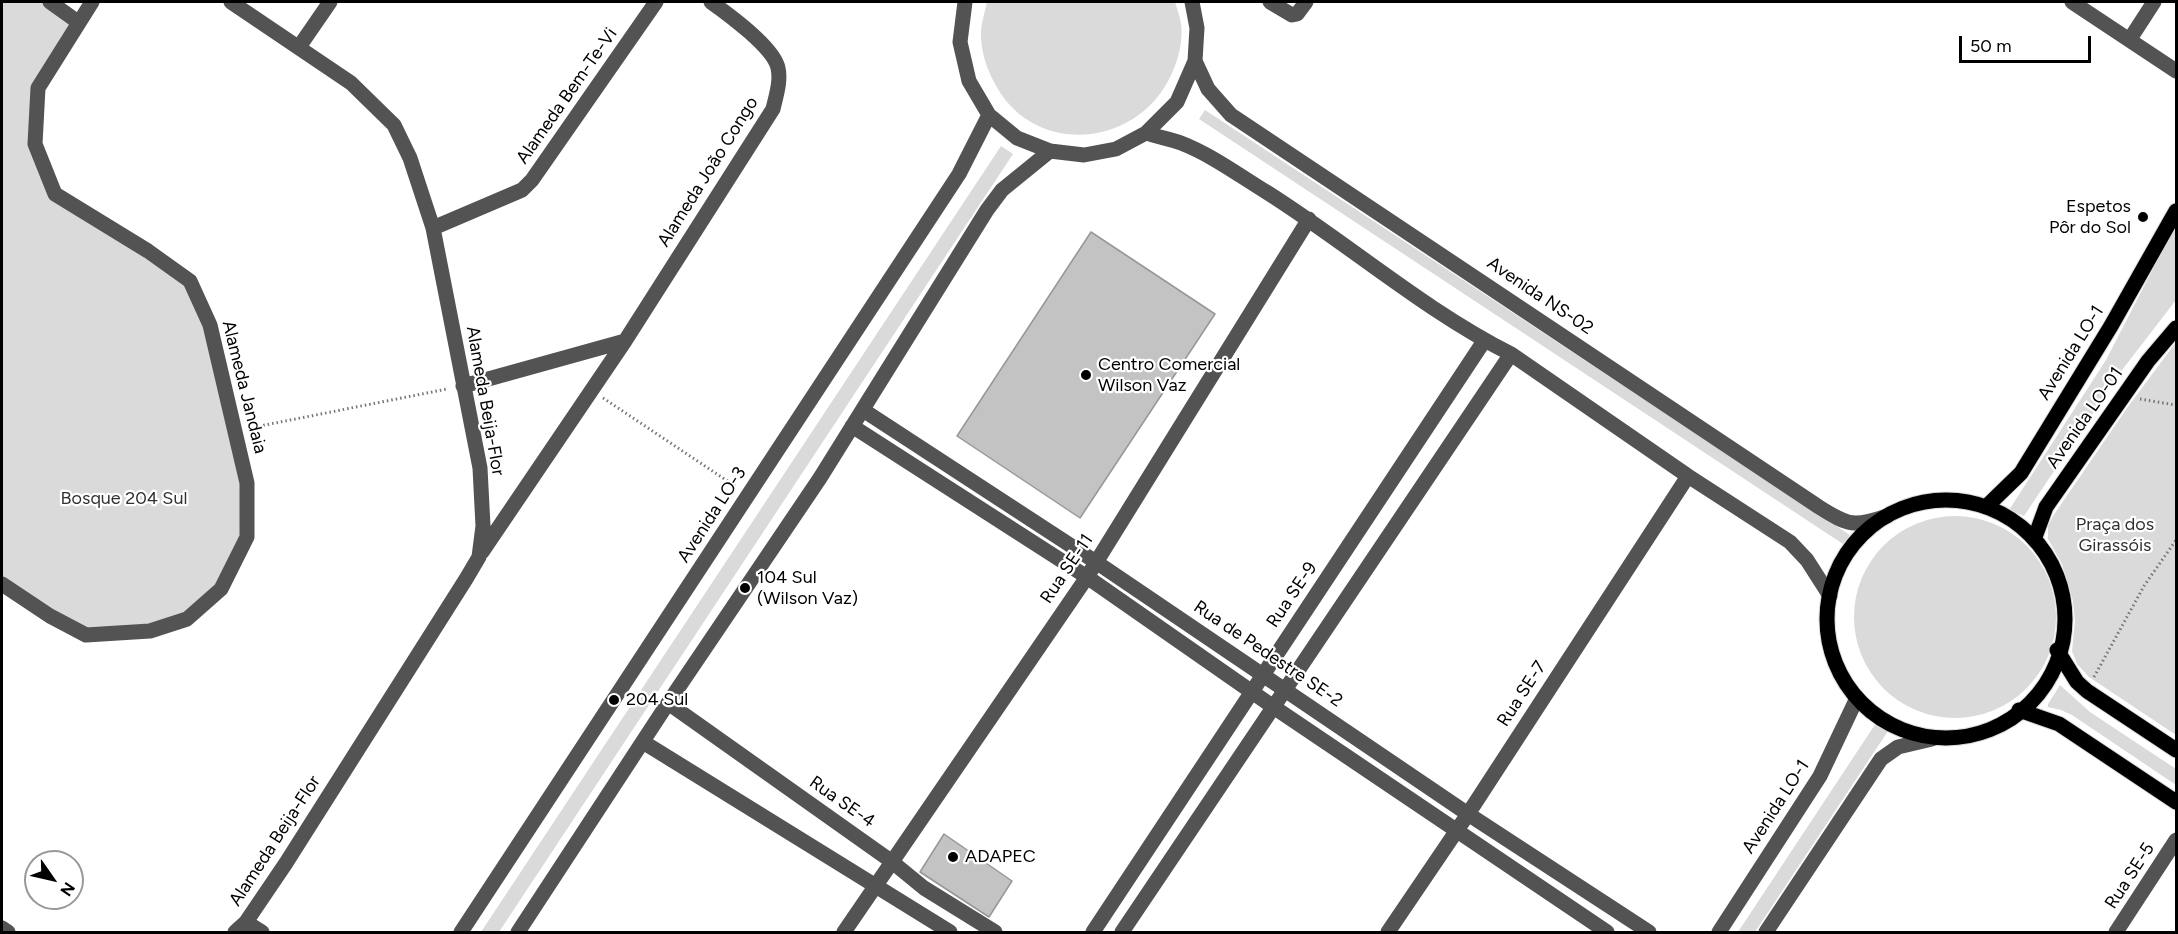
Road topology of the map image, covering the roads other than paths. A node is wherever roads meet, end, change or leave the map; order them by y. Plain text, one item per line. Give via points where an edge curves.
1 (50, 2) edge
2 (92, 2) edge
3 (231, 2) edge
4 (330, 2) edge
5 (656, 2) edge
6 (711, 2) edge
7 (964, 2) edge
8 (1192, 2) edge
9 (1270, 2) edge
10 (1306, 2) edge
11 (2072, 2) edge
12 (2154, 2) edge
13 (78, 22) junction
14 (2130, 39) junction
15 (299, 47) junction
16 (1195, 61) junction
17 (2176, 70) edge
18 (989, 115) junction
19 (1146, 134) junction
20 (1050, 152) junction
21 (2176, 216) edge
22 (1309, 219) junction
23 (433, 228) junction
24 (2176, 328) edge
25 (1484, 340) junction
26 (625, 341) junction
27 (1511, 354) junction
28 (463, 386) junction
29 (863, 410) junction
30 (852, 426) junction
31 (1688, 476) junction
32 (1987, 506) junction
33 (1887, 516) junction
34 (2035, 537) junction
35 (479, 557) junction
36 (1096, 562) junction
37 (1086, 577) junction
38 (2, 584) edge
39 (1830, 596) junction
40 (2057, 650) junction
41 (1264, 674) junction
42 (1287, 690) junction
43 (1254, 691) junction
44 (1857, 698) junction
45 (668, 703) junction
46 (1275, 708) junction
47 (2019, 710) junction
48 (1932, 738) junction
49 (643, 742) junction
50 (2176, 750) edge
51 (2176, 802) edge
52 (1468, 814) junction
53 (1456, 831) junction
54 (2176, 840) edge
55 (891, 861) junction
56 (875, 886) junction
57 (246, 922) junction
58 (234, 933) edge
59 (262, 933) edge
60 (461, 933) edge
61 (518, 933) edge
62 (844, 933) edge
63 (950, 933) edge
64 (995, 933) edge
65 (1094, 933) edge
66 (1122, 933) edge
67 (1388, 933) edge
68 (1607, 933) edge
69 (1649, 933) edge
70 (1719, 933) edge
71 (1766, 933) edge
72 (2116, 933) edge

1 - 13 street
2 - 13 street, Alameda Jandaia
3 - 15 street, Alameda Beija-Flor
4 - 15 street
5 - 23 street, Alameda Bem-Te-Vi via 532,180 522,190
6 - 26 street, Alameda João Congo via 742,25 778,66 773,110
7 - 18 street via 960,42 969,81
8 - 16 street via 1197,28
9 - 10 street via 1292,15
11 - 14 street
12 - 14 street
13 - 38 street, Alameda Jandaia via 38,88 35,144 55,194 190,281 210,325 247,483 247,537 221,589 187,618 150,631 86,635
14 - 17 street
15 - 23 street, Alameda Beija-Flor via 351,83 394,125 410,158
16 - 19 street via 1177,102
16 - 33 street, Avenida NS-02 via 1208,89 1231,115 1839,520 1863,524
18 - 20 street via 1017,138
18 - 60 street, Avenida LO-3 via 959,174
19 - 20 street via 1116,148 1084,155
19 - 22 street via 1181,143 1208,156
20 - 29 street via 1002,190 987,210
21 - 32 main road, Avenida LO-1 via 2021,473
22 - 25 street
22 - 36 street, Rua SE-11
23 - 28 street, Alameda Beija-Flor
24 - 34 main road, Avenida LO-01 via 2046,507
25 - 27 street
25 - 41 street, Rua SE-9
26 - 28 street
26 - 35 street, Alameda João Congo
27 - 31 street
27 - 42 street
28 - 35 street, Alameda Beija-Flor via 480,468 483,526
29 - 30 street
29 - 36 street, Rua de Pedestre SE-2
30 - 37 street
30 - 45 street
31 - 39 street via 1790,542
31 - 52 street, Rua SE-7
32 - 33 main road via 1962,500 1936,500 1911,505
32 - 34 main road via 2013,518
33 - 39 main road via 1861,537 1841,564
34 - 40 main road via 2054,563 2065,593 2067,626
35 - 57 street, Alameda Beija-Flor
36 - 37 street, Rua SE-11
36 - 41 street, Rua de Pedestre SE-2
37 - 43 street
37 - 55 street, Rua SE-11
39 - 44 main road via 1828,624 1832,650 1842,676
40 - 47 main road via 2044,679
40 - 50 main road via 2087,691
41 - 42 street, Rua de Pedestre SE-2
41 - 43 street, Rua SE-9
42 - 46 street
42 - 52 street, Rua de Pedestre SE-2
43 - 46 street
43 - 65 street, Rua SE-9
44 - 48 main road via 1879,718 1904,731
44 - 70 street, Avenida LO-1 via 1820,776
45 - 49 street
45 - 55 street, Rua SE-4
46 - 53 street
46 - 66 street
47 - 48 main road via 2008,723 1984,733 1958,739
47 - 51 main road via 2059,724
48 - 71 street via 1898,747 1881,759
49 - 56 street
49 - 61 street
52 - 53 street, Rua SE-7
52 - 69 street, Rua de Pedestre SE-2
53 - 67 street, Rua SE-7
53 - 68 street
54 - 72 street, Rua SE-5
55 - 56 street, Rua SE-11
55 - 64 street, Rua SE-4 via 917,883
56 - 62 street, Rua SE-11
56 - 63 street
57 - 58 street, Alameda Beija-Flor
57 - 59 street

